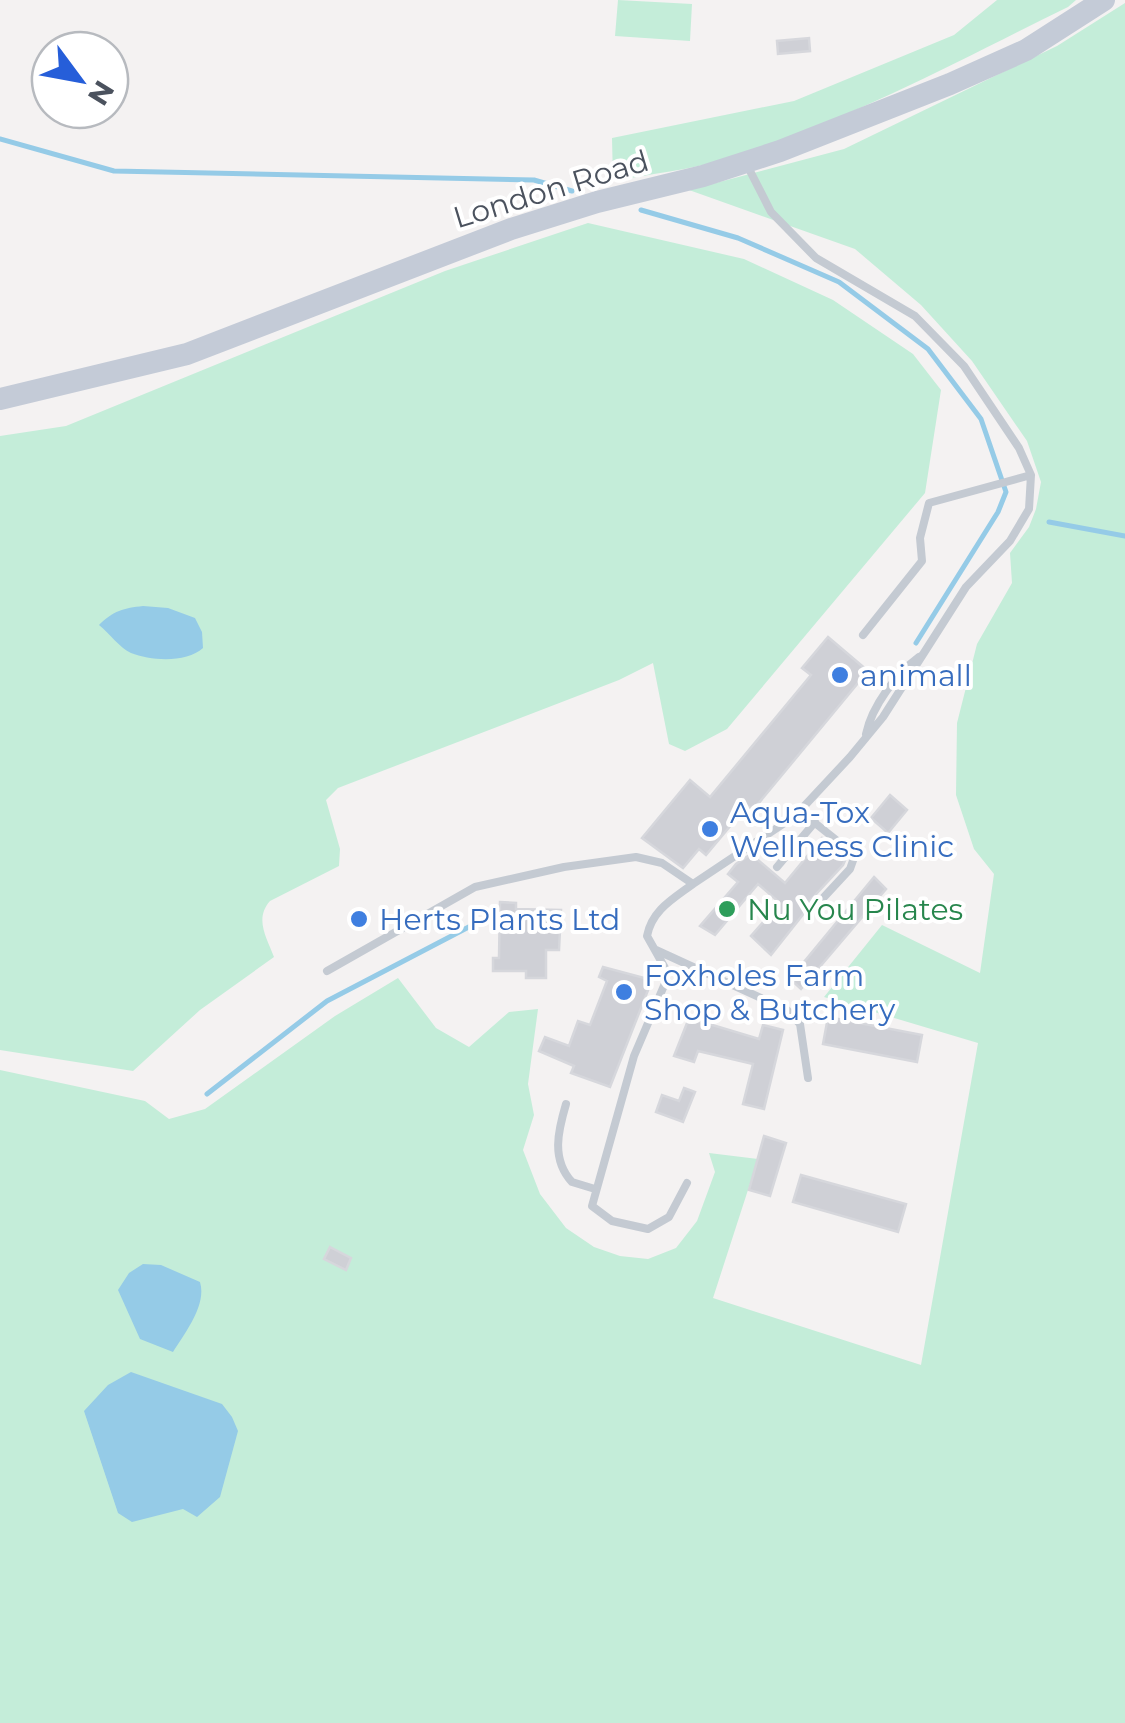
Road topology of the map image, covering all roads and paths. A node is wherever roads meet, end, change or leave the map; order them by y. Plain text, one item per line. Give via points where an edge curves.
1 (1104, 0) edge
2 (746, 163) junction
3 (0, 399) edge
4 (1031, 475) junction
5 (863, 635) dead end
6 (800, 811) junction
7 (815, 822) junction
8 (777, 867) dead end
9 (693, 884) junction
10 (812, 910) dead end
11 (652, 948) junction
12 (327, 970) dead end
13 (808, 1078) dead end
14 (566, 1104) dead end
15 (687, 1184) dead end
16 (595, 1190) junction

1 - 2 main road, London Road via 1026,50
2 - 3 main road, London Road via 496,234 186,354
2 - 4 lane via 771,212 816,258 915,316 964,366
4 - 5 lane via 929,504 922,561
4 - 6 lane via 1020,527 966,587 865,739
6 - 7 lane
6 - 9 lane
7 - 8 lane
7 - 10 lane via 856,855
9 - 11 lane via 650,922
9 - 12 lane via 662,863 636,857 564,866 475,887
11 - 13 lane via 786,1010 800,1024
11 - 16 lane via 666,981 634,1056
14 - 16 lane via 559,1159 572,1182
15 - 16 lane via 670,1217 648,1230 598,1214

